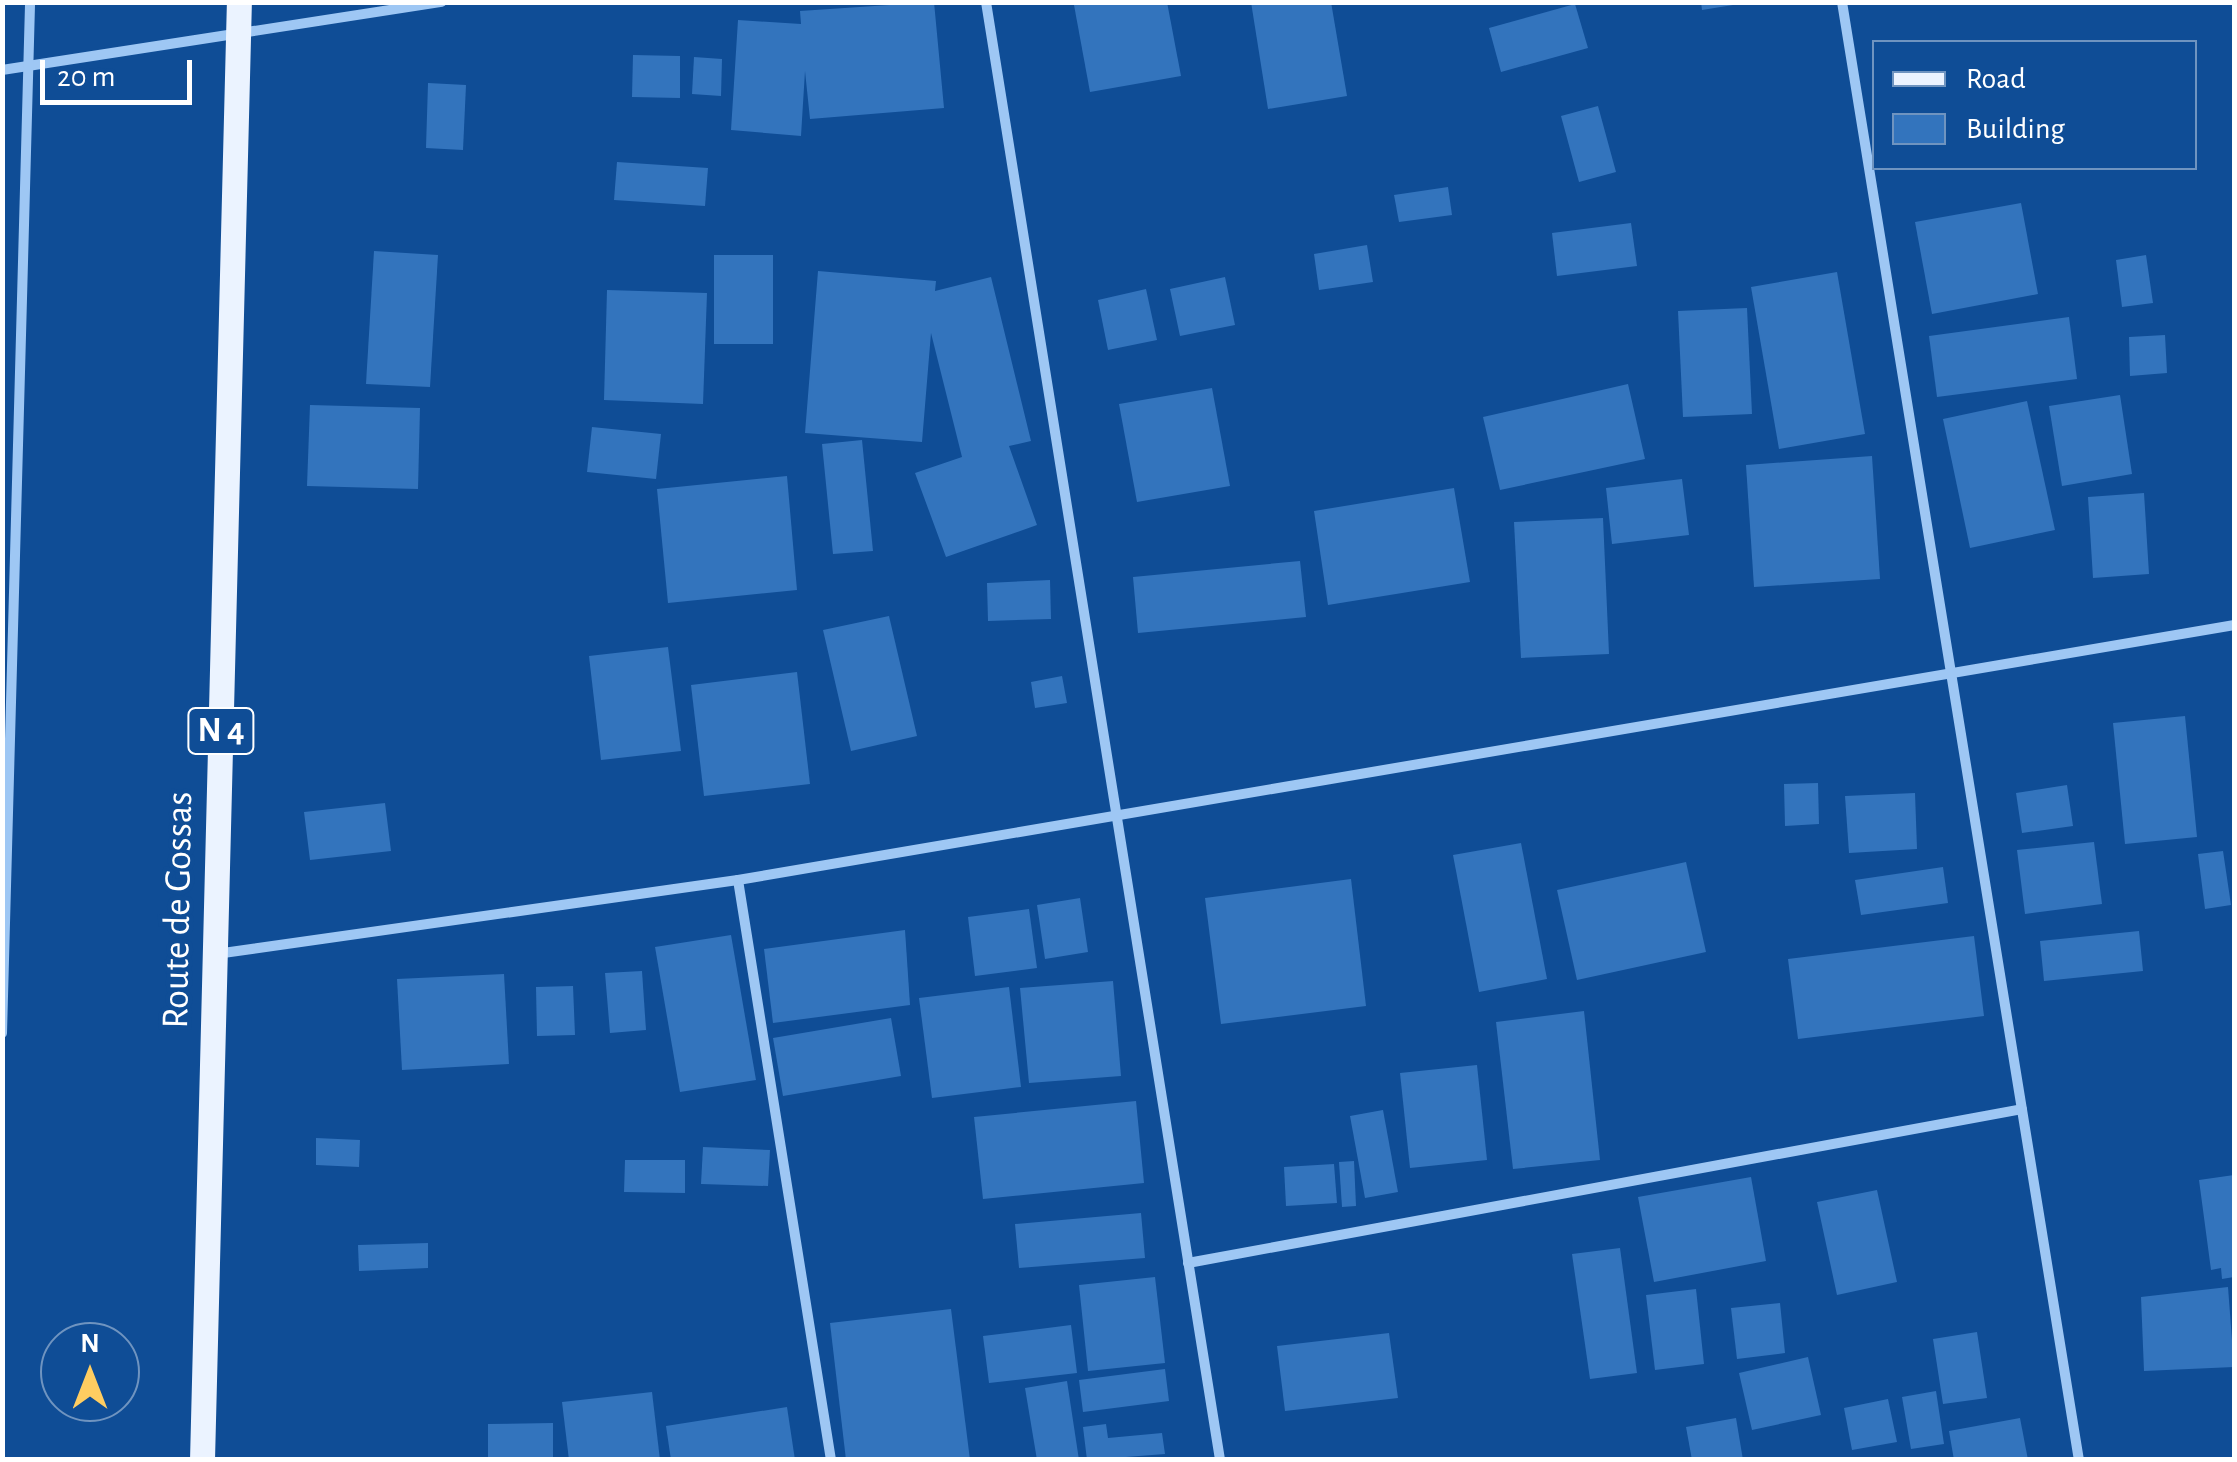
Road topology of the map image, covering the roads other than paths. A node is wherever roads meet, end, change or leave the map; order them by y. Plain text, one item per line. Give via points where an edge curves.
1 (30, 2) edge
2 (240, 2) edge
3 (442, 2) edge
4 (986, 2) edge
5 (1842, 2) edge
6 (238, 40) junction
7 (28, 68) junction
8 (2, 70) edge
9 (2234, 625) edge
10 (1952, 680) junction
11 (1116, 812) junction
12 (5, 832) edge
13 (738, 880) junction
14 (215, 954) junction
15 (2, 1033) edge
16 (2022, 1108) junction
17 (1188, 1263) junction
18 (202, 1460) edge
19 (830, 1460) edge
20 (1220, 1460) edge
21 (2080, 1460) edge

1 - 7 street
2 - 6 main road, Route de Gossas / N 4
3 - 6 street
4 - 11 street
5 - 10 street
6 - 7 street
6 - 14 main road, Route de Gossas / N 4
7 - 8 street
7 - 12 street
9 - 10 street
10 - 11 street
10 - 16 street
11 - 13 street
11 - 17 street
12 - 15 street
13 - 14 street
13 - 19 street
14 - 18 main road, Route de Gossas / N 4
16 - 17 street
16 - 21 street
17 - 20 street

